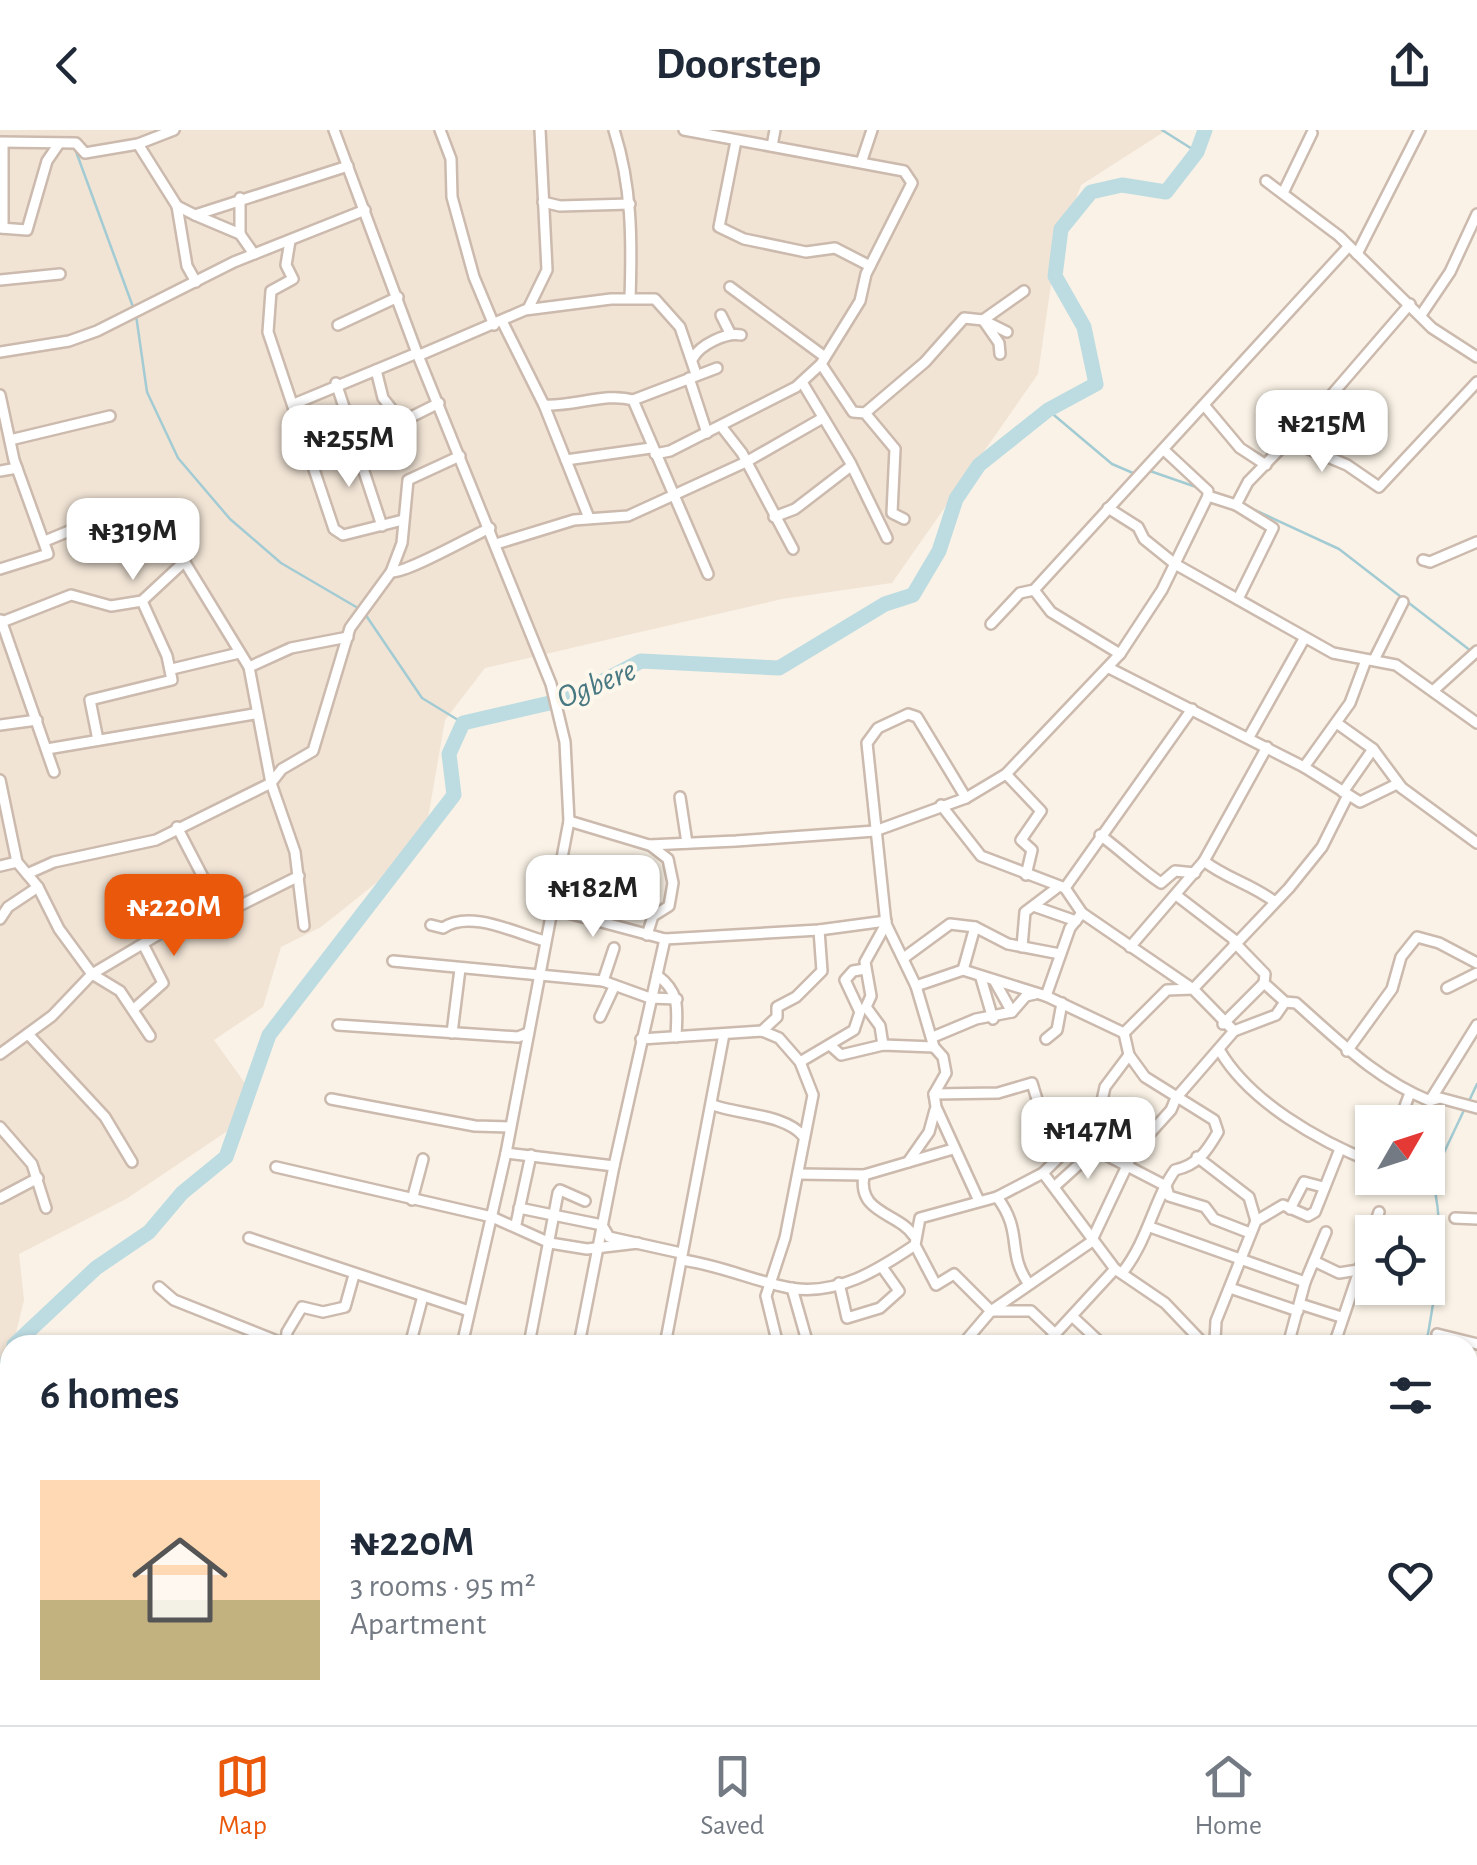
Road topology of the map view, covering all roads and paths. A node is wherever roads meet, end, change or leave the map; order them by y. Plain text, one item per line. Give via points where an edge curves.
1 (174, 130) edge
2 (334, 130) edge
3 (440, 130) edge
4 (540, 130) edge
5 (614, 130) edge
6 (684, 130) edge
7 (775, 130) edge
8 (872, 130) edge
9 (1420, 130) edge
10 (1312, 133) dead end
11 (736, 140) junction
12 (2, 142) edge
13 (68, 144) junction
14 (138, 144) junction
15 (772, 146) junction
16 (862, 160) junction
17 (348, 166) junction
18 (1, 170) edge
19 (1266, 181) dead end
20 (1282, 194) junction
21 (240, 198) junction
22 (543, 202) junction
23 (630, 204) junction
24 (177, 206) junction
25 (365, 210) junction
26 (194, 214) junction
27 (1477, 214) edge
28 (2, 228) edge
29 (240, 234) junction
30 (290, 241) junction
31 (1353, 250) junction
32 (254, 254) junction
33 (870, 266) junction
34 (60, 274) dead end
35 (0, 280) edge
36 (196, 282) junction
37 (730, 287) dead end
38 (1024, 291) dead end
39 (398, 297) junction
40 (630, 298) junction
41 (1410, 304) junction
42 (528, 310) junction
43 (721, 315) dead end
44 (1421, 315) junction
45 (983, 320) junction
46 (498, 323) junction
47 (338, 325) dead end
48 (1008, 332) dead end
49 (0, 352) edge
50 (419, 354) junction
51 (1000, 354) dead end
52 (1477, 357) edge
53 (693, 358) junction
54 (823, 360) junction
55 (717, 368) dead end
56 (376, 370) junction
57 (693, 376) junction
58 (802, 382) junction
59 (1477, 382) edge
60 (336, 383) junction
61 (0, 395) edge
62 (633, 400) junction
63 (439, 403) junction
64 (294, 404) junction
65 (1204, 404) junction
66 (544, 405) junction
67 (865, 413) junction
68 (110, 416) dead end
69 (821, 420) junction
70 (397, 426) junction
71 (721, 426) junction
72 (706, 433) junction
73 (1293, 436) junction
74 (10, 440) junction
75 (356, 443) junction
76 (1164, 450) junction
77 (653, 451) junction
78 (460, 456) junction
79 (566, 460) junction
80 (746, 462) junction
81 (1266, 465) junction
82 (850, 466) junction
83 (17, 468) junction
84 (0, 471) edge
85 (1208, 496) junction
86 (672, 497) junction
87 (1236, 505) junction
88 (156, 506) dead end
89 (1108, 508) junction
90 (583, 515) junction
91 (102, 516) dead end
92 (774, 517) junction
93 (904, 519) dead end
94 (403, 520) junction
95 (382, 526) junction
96 (490, 528) junction
97 (887, 538) dead end
98 (45, 540) junction
99 (1477, 542) edge
100 (496, 544) junction
101 (793, 549) dead end
102 (1423, 560) dead end
103 (185, 561) junction
104 (1175, 564) junction
105 (0, 569) edge
106 (391, 572) junction
107 (708, 574) dead end
108 (1034, 590) junction
109 (1238, 599) junction
110 (142, 601) junction
111 (1403, 602) dead end
112 (990, 624) dead end
113 (1, 625) edge
114 (348, 637) junction
115 (1304, 639) junction
116 (1476, 652) edge
117 (240, 653) junction
118 (1120, 654) junction
119 (1370, 660) junction
120 (249, 667) junction
121 (1109, 668) junction
122 (172, 669) junction
123 (1434, 690) junction
124 (1192, 709) junction
125 (254, 714) junction
126 (37, 720) junction
127 (1477, 723) edge
128 (1338, 724) junction
129 (0, 725) edge
130 (1249, 737) junction
131 (98, 740) junction
132 (1267, 747) junction
133 (46, 748) junction
134 (1372, 749) junction
135 (1304, 767) junction
136 (54, 772) dead end
137 (1006, 774) junction
138 (0, 780) edge
139 (271, 783) junction
140 (1402, 788) junction
141 (1345, 794) junction
142 (680, 797) dead end
143 (966, 798) junction
144 (940, 805) junction
145 (569, 821) junction
146 (178, 827) junction
147 (876, 830) junction
148 (1100, 836) junction
149 (687, 842) junction
150 (648, 844) junction
151 (1477, 844) edge
152 (1204, 861) junction
153 (17, 862) junction
154 (0, 866) edge
155 (1195, 873) junction
156 (27, 874) junction
157 (1026, 875) junction
158 (299, 876) junction
159 (38, 887) junction
160 (1061, 888) junction
161 (212, 892) junction
162 (1176, 895) junction
163 (1275, 902) junction
164 (1036, 906) junction
165 (549, 908) junction
166 (225, 913) junction
167 (0, 919) edge
168 (1076, 921) junction
169 (886, 922) junction
170 (431, 925) dead end
171 (304, 926) dead end
172 (975, 927) junction
173 (818, 930) junction
174 (231, 931) dead end
175 (647, 934) junction
176 (665, 939) junction
177 (544, 941) junction
178 (1235, 942) junction
179 (143, 944) junction
180 (1022, 947) junction
181 (1130, 947) junction
182 (614, 948) dead end
183 (1060, 954) junction
184 (905, 957) junction
185 (393, 961) dead end
186 (1477, 963) edge
187 (460, 969) junction
188 (865, 969) junction
189 (963, 970) junction
190 (1477, 973) edge
191 (92, 974) junction
192 (657, 976) junction
193 (536, 977) junction
194 (987, 978) junction
195 (603, 982) junction
196 (1264, 982) junction
197 (916, 986) junction
198 (614, 987) junction
199 (1448, 988) dead end
200 (1193, 989) junction
201 (1042, 995) junction
202 (650, 998) junction
203 (677, 999) junction
204 (1285, 1002) junction
205 (1062, 1004) junction
206 (135, 1008) junction
207 (1012, 1012) junction
208 (600, 1017) dead end
209 (993, 1019) junction
210 (1224, 1024) junction
211 (338, 1025) dead end
212 (1477, 1025) edge
213 (1234, 1031) junction
214 (762, 1032) junction
215 (1124, 1032) junction
216 (452, 1033) junction
217 (528, 1033) junction
218 (28, 1034) junction
219 (724, 1034) junction
220 (150, 1036) dead end
221 (676, 1037) junction
222 (640, 1039) junction
223 (1046, 1040) dead end
224 (934, 1042) junction
225 (831, 1046) junction
226 (883, 1046) junction
227 (1220, 1050) junction
228 (1346, 1051) junction
229 (0, 1054) edge
230 (1129, 1055) junction
231 (800, 1062) junction
232 (1410, 1093) junction
233 (934, 1094) junction
234 (1176, 1098) junction
235 (331, 1099) dead end
236 (1430, 1101) junction
237 (713, 1105) junction
238 (1405, 1105) edge
239 (1469, 1106) edge
240 (936, 1107) junction
241 (0, 1127) edge
242 (510, 1127) junction
243 (804, 1138) junction
244 (1073, 1142) junction
245 (953, 1149) junction
246 (1096, 1149) junction
247 (1340, 1149) junction
248 (506, 1153) junction
249 (532, 1155) junction
250 (1355, 1155) edge
251 (1198, 1157) junction
252 (423, 1160) dead end
253 (132, 1162) dead end
254 (908, 1162) junction
255 (1127, 1164) junction
256 (614, 1166) junction
257 (276, 1168) dead end
258 (1043, 1173) junction
259 (798, 1174) junction
260 (864, 1175) junction
261 (38, 1178) junction
262 (1054, 1187) junction
263 (1323, 1187) junction
264 (1166, 1189) junction
265 (0, 1198) edge
266 (997, 1198) junction
267 (412, 1200) junction
268 (584, 1201) dead end
269 (979, 1201) junction
270 (46, 1208) dead end
271 (519, 1208) junction
272 (1290, 1209) junction
273 (1379, 1212) dead end
274 (1378, 1215) edge
275 (554, 1216) junction
276 (492, 1217) junction
277 (1455, 1218) dead end
278 (1477, 1218) edge
279 (1256, 1221) junction
280 (516, 1224) junction
281 (602, 1226) junction
282 (1150, 1227) junction
283 (1326, 1232) dead end
284 (1250, 1233) junction
285 (248, 1238) dead end
286 (638, 1242) junction
287 (915, 1242) junction
288 (1092, 1242) junction
289 (550, 1243) junction
290 (1246, 1245) junction
291 (598, 1248) junction
292 (1228, 1256) junction
293 (682, 1257) junction
294 (1240, 1261) junction
295 (1314, 1262) junction
296 (882, 1267) junction
297 (1355, 1270) edge
298 (1119, 1271) junction
299 (354, 1274) junction
300 (1355, 1278) edge
301 (839, 1282) junction
302 (1305, 1282) junction
303 (774, 1283) junction
304 (1028, 1283) junction
305 (158, 1287) dead end
306 (792, 1288) junction
307 (1230, 1288) junction
308 (424, 1296) junction
309 (1299, 1308) junction
310 (469, 1311) junction
311 (990, 1311) junction
312 (1341, 1316) junction
313 (1072, 1317) junction
314 (1054, 1333) joint
315 (1437, 1334) dead end
316 (262, 1335) edge
317 (287, 1335) edge
318 (413, 1335) edge
319 (464, 1335) edge
320 (531, 1335) edge
321 (581, 1335) edge
322 (666, 1335) edge
323 (775, 1335) edge
324 (805, 1335) edge
325 (970, 1335) edge
326 (1092, 1335) edge
327 (1195, 1335) edge
328 (1215, 1335) edge
329 (1291, 1335) edge
330 (1336, 1335) edge
331 (1441, 1335) edge

1 - 14 street
2 - 17 street
3 - 46 street via 452,159 452,197 474,276
4 - 22 street
5 - 23 street
6 - 11 street
7 - 15 street
8 - 16 street
9 - 31 street
10 - 20 street
11 - 15 street
11 - 33 street via 718,227 806,252 835,248
12 - 13 street
12 - 18 street
13 - 14 street via 85,153
13 - 28 street via 47,161 27,230
14 - 24 street
15 - 16 street via 829,160
16 - 33 street via 904,170 912,184
17 - 21 street
17 - 25 street
18 - 28 street
19 - 20 street
20 - 31 street
21 - 26 street
21 - 29 street
22 - 23 street
22 - 42 street via 547,270
23 - 40 street
24 - 26 street
24 - 36 street
25 - 30 street
25 - 39 street
26 - 29 street
27 - 44 street
29 - 32 street
30 - 32 street
30 - 64 street via 286,265 293,279 271,291 266,312
31 - 41 street
31 - 65 street
32 - 36 street
33 - 54 street via 860,300
34 - 35 street
36 - 49 street via 70,340
37 - 54 street
38 - 45 street
39 - 47 street
39 - 50 street
40 - 42 street
40 - 53 street via 664,305
41 - 44 street
41 - 73 street
42 - 46 street
43 - 53 street via 735,334 698,349
44 - 52 street
45 - 48 street
45 - 51 street
45 - 67 street via 964,318 954,325 925,362
46 - 50 street
46 - 66 street
50 - 56 street
50 - 63 street
53 - 57 street
54 - 58 street
54 - 67 street via 854,412
55 - 57 street
56 - 60 street
56 - 70 street
57 - 62 street
57 - 72 street
58 - 69 street
58 - 71 street
59 - 73 street via 1379,486
60 - 64 street
60 - 75 street
61 - 74 street
62 - 66 street
62 - 77 street
63 - 70 street
63 - 78 street
64 - 95 street via 334,529 344,535
65 - 76 street
65 - 81 street via 1240,448
66 - 79 street
67 - 93 street via 895,448 892,513
68 - 74 street
69 - 80 street
69 - 82 street
70 - 75 street
71 - 72 street
71 - 80 street
72 - 77 street
73 - 81 street
74 - 83 street
75 - 95 street
76 - 85 street
76 - 89 street
77 - 79 street
77 - 86 street
78 - 94 street via 408,480
78 - 96 street
79 - 90 street
80 - 86 street
80 - 92 street
81 - 87 street
82 - 92 street via 795,509
82 - 97 street
83 - 84 street
83 - 98 street
85 - 87 street
85 - 104 street
86 - 90 street via 628,516
86 - 107 street
87 - 109 street via 1274,532
88 - 103 street
89 - 104 street
89 - 108 street
90 - 100 street
91 - 98 street
92 - 101 street
94 - 95 street
94 - 106 street
96 - 100 street
96 - 106 street via 410,570
98 - 105 street via 48,554
99 - 102 street
100 - 145 street via 562,724
103 - 110 street
103 - 117 street
104 - 109 street
104 - 118 street
106 - 114 street
108 - 112 street via 1020,592
108 - 118 street via 1051,612
109 - 115 street
110 - 113 street via 110,606 71,595
110 - 122 street
111 - 119 street
113 - 126 street
114 - 120 street via 291,648
114 - 139 street via 314,751 282,768
115 - 119 street
115 - 130 street
116 - 123 street
117 - 120 street
117 - 122 street
118 - 121 street
119 - 123 street via 1396,665
119 - 128 street
120 - 125 street
121 - 124 street
121 - 137 street
122 - 131 street via 172,680 90,700
123 - 127 street
124 - 130 street
124 - 148 street
125 - 131 street
125 - 139 street
126 - 129 street
126 - 133 street
128 - 134 street
128 - 135 street
130 - 132 street
131 - 133 street
132 - 135 street
132 - 152 street
133 - 136 street
134 - 140 street
134 - 141 street
135 - 141 street
137 - 143 street
137 - 157 street via 1041,811 1022,840 1032,850
138 - 153 street
139 - 146 street
139 - 158 street
140 - 141 street via 1397,784 1368,802
140 - 151 street
141 - 163 street via 1322,846
142 - 149 street
143 - 144 street
143 - 147 street via 929,732 908,714 878,728 865,749
144 - 147 street
144 - 157 street via 981,856
145 - 150 street
145 - 165 street
146 - 156 street via 156,840
146 - 161 street
147 - 149 street
147 - 169 street
148 - 155 street via 1161,883 1174,872
148 - 160 street
149 - 150 street
150 - 175 street via 668,858 672,884 668,906 653,916
152 - 155 street
152 - 163 street
153 - 154 street
153 - 156 street
155 - 162 street
156 - 159 street
157 - 160 street
158 - 166 street
158 - 171 street
159 - 167 street
159 - 191 street
160 - 164 street
160 - 168 street
161 - 166 street
161 - 179 street
162 - 178 street
162 - 181 street
163 - 178 street
164 - 168 street
164 - 180 street via 1026,912
165 - 175 street
165 - 177 street
166 - 174 street
168 - 181 street
168 - 183 street
169 - 173 street
169 - 184 street
169 - 188 street
170 - 177 street via 474,921
172 - 180 street
172 - 184 street via 950,924
172 - 189 street
173 - 176 street
173 - 214 street via 820,974 776,1006 776,1017
175 - 176 street
176 - 192 street
177 - 193 street
178 - 196 street via 1265,974
178 - 200 street
179 - 191 street
179 - 206 street via 164,983
180 - 183 street
181 - 200 street
182 - 195 street
183 - 201 street
184 - 197 street
185 - 187 street
186 - 228 street via 1417,937 1401,957 1392,989
187 - 193 street
187 - 216 street
188 - 225 street via 845,980 860,1012 858,1023
188 - 226 street via 872,996 866,1008 880,1026
189 - 194 street
189 - 197 street
190 - 199 street
191 - 206 street
191 - 218 street
192 - 202 street
192 - 203 street
193 - 195 street
193 - 217 street
194 - 201 street
194 - 207 street
194 - 209 street
195 - 198 street
196 - 204 street
196 - 210 street
197 - 224 street
198 - 202 street
198 - 208 street
200 - 210 street
200 - 215 street via 1166,990
201 - 205 street
201 - 207 street via 1026,996
202 - 203 street
202 - 222 street
203 - 221 street
204 - 213 street via 1276,1015
204 - 228 street via 1296,1003
205 - 215 street
205 - 223 street via 1057,1030
206 - 220 street
207 - 209 street
209 - 224 street via 976,1019
210 - 213 street
211 - 216 street
212 - 236 street
213 - 227 street
214 - 219 street
214 - 231 street via 779,1038
215 - 230 street
216 - 217 street
217 - 242 street
218 - 229 street
218 - 253 street via 104,1117
219 - 221 street
219 - 237 street
221 - 222 street
222 - 256 street
224 - 226 street
224 - 233 street via 946,1073
225 - 226 street via 842,1056
225 - 231 street
227 - 234 street
227 - 247 street via 1259,1095
228 - 232 street
230 - 234 street via 1145,1077
230 - 244 street via 1105,1088 1098,1119
231 - 243 street via 813,1095
232 - 236 street
232 - 238 street
233 - 240 street
233 - 244 street via 998,1092 1032,1083 1047,1132
234 - 251 street via 1218,1125
234 - 255 street
235 - 242 street
236 - 239 street
237 - 243 street via 778,1121
237 - 293 street
240 - 245 street
240 - 254 street via 929,1132
241 - 261 street
242 - 248 street
243 - 259 street
244 - 246 street
244 - 258 street
245 - 254 street
245 - 269 street
246 - 255 street
246 - 262 street
247 - 250 street
247 - 263 street
248 - 249 street
248 - 276 street
249 - 256 street
249 - 271 street
251 - 264 street via 1174,1170
251 - 279 street via 1249,1196
252 - 267 street
254 - 260 street
255 - 264 street
255 - 288 street
256 - 281 street
257 - 267 street
258 - 262 street
258 - 266 street
259 - 260 street
259 - 303 street
260 - 287 street via 864,1194 874,1210 907,1226
261 - 265 street
261 - 270 street
262 - 288 street
263 - 272 street via 1304,1182
263 - 272 street via 1308,1216
264 - 282 street
264 - 284 street
266 - 269 street
266 - 304 street via 1014,1220 1014,1256
267 - 276 street
268 - 275 street via 560,1190
269 - 287 street via 920,1218
271 - 275 street
271 - 280 street
272 - 279 street via 1275,1207
273 - 274 street
275 - 281 street
275 - 289 street
276 - 280 street
276 - 310 street
277 - 278 street
279 - 284 street
280 - 289 street via 517,1232
281 - 286 street via 609,1236
281 - 291 street
282 - 292 street
282 - 298 street
283 - 295 street
284 - 290 street
285 - 299 street
286 - 291 street
286 - 293 street
287 - 296 street
287 - 311 street via 936,1286 954,1274
288 - 298 street
288 - 304 street
289 - 291 street
289 - 320 street
290 - 292 street
290 - 294 street
291 - 321 street
292 - 294 street
293 - 303 street
293 - 322 street
294 - 302 street
294 - 307 street
295 - 297 street via 1339,1273
295 - 302 street
296 - 301 street
296 - 301 street via 898,1291 880,1308 847,1318
298 - 313 street
298 - 327 street via 1165,1303
299 - 308 street
299 - 317 street via 345,1307 302,1307
300 - 312 street
301 - 306 street
302 - 309 street
303 - 306 street
303 - 323 street via 766,1306
304 - 311 street
305 - 316 street via 174,1300
306 - 324 street
307 - 309 street
307 - 328 street
308 - 310 street
308 - 318 street
309 - 312 street
309 - 329 street
310 - 319 street
311 - 314 street via 1030,1311
311 - 325 street
312 - 330 street
313 - 314 street
313 - 326 street
315 - 331 street

